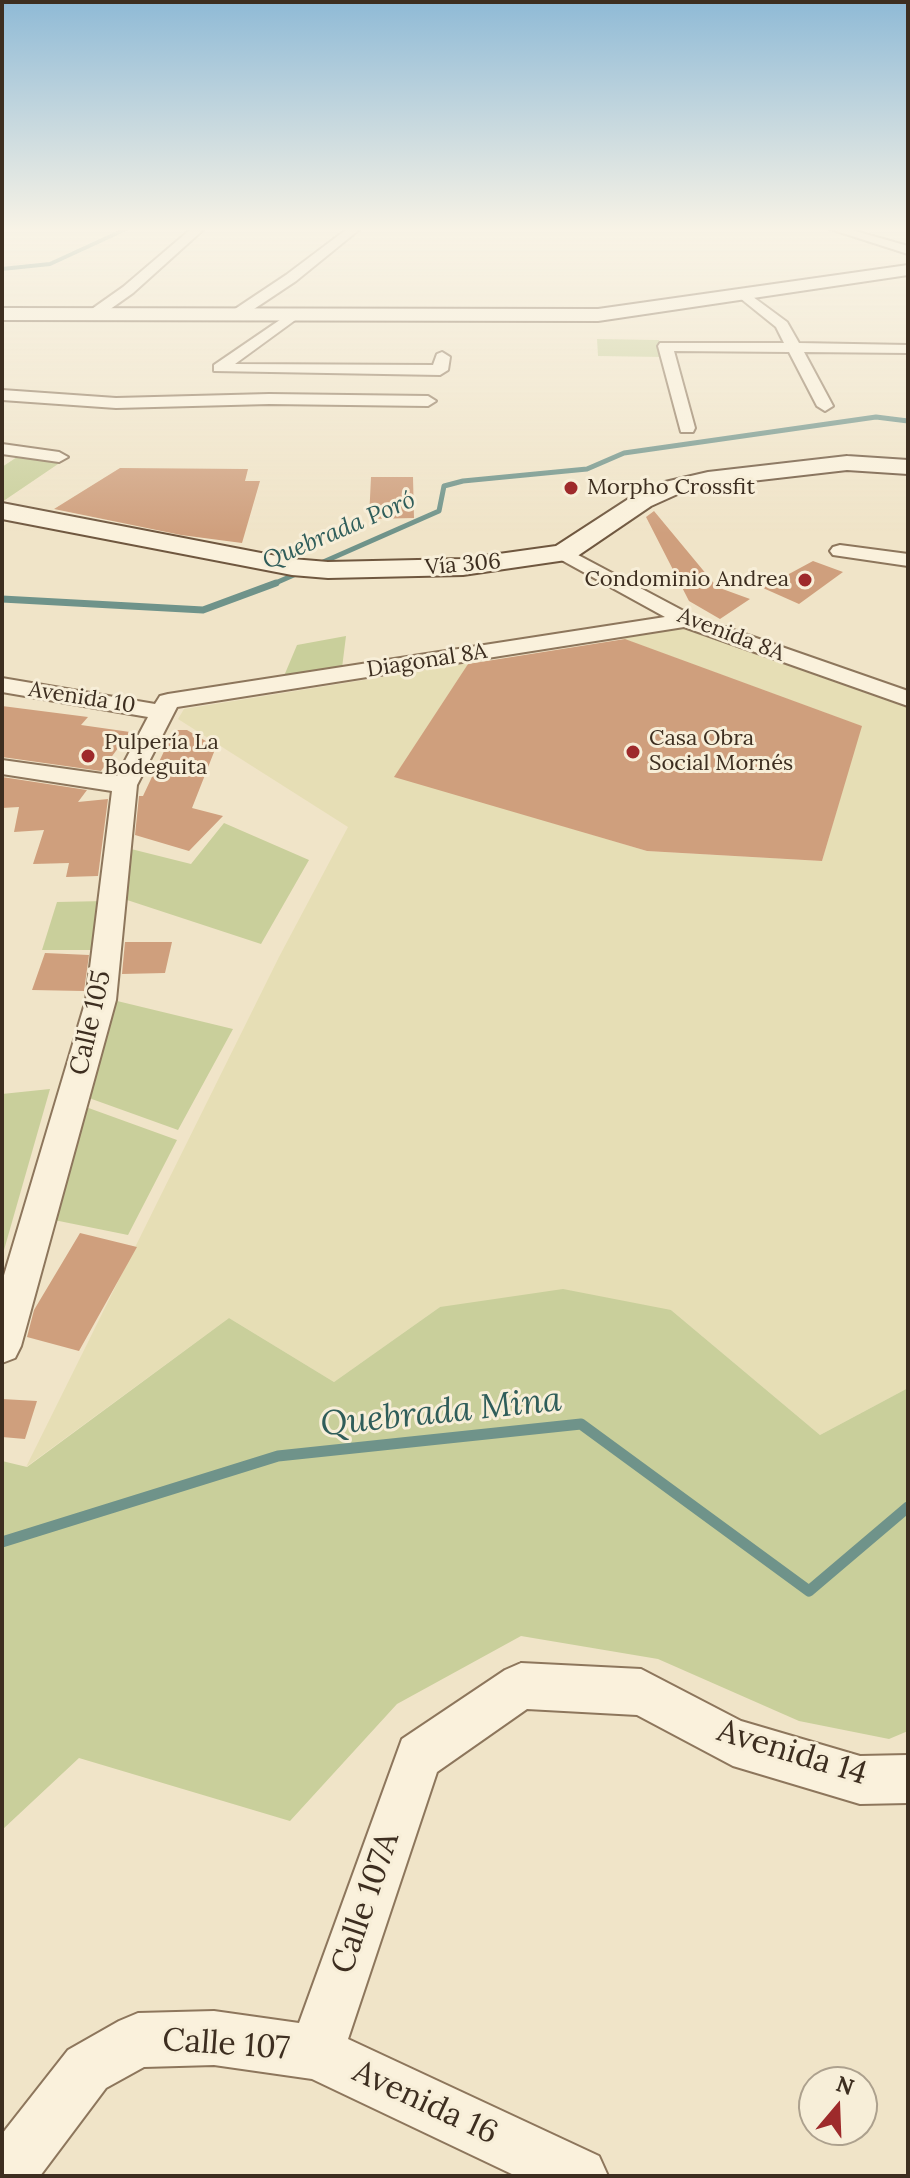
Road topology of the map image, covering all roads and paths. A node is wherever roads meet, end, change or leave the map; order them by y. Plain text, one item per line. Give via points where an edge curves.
1 (271, 331) edge
2 (784, 331) edge
3 (791, 347) junction
4 (908, 349) edge
5 (442, 357) dead end
6 (435, 375) dead end
7 (2, 395) edge
8 (825, 406) dead end
9 (687, 428) dead end
10 (2, 449) edge
11 (59, 457) dead end
12 (908, 467) edge
13 (2, 511) edge
14 (840, 551) dead end
15 (563, 553) junction
16 (908, 560) edge
17 (686, 620) junction
18 (2, 685) edge
19 (908, 699) edge
20 (166, 706) junction
21 (2, 767) edge
22 (125, 785) junction
23 (2, 1346) edge
24 (419, 1756) joint
25 (908, 1779) edge
26 (316, 2052) junction
27 (5, 2176) edge
28 (579, 2176) edge

1 - 5 street via 219,368 440,370
2 - 3 street
3 - 4 street
3 - 8 street
3 - 9 street via 665,346
6 - 7 street via 426,407 269,399 116,403
10 - 11 street
12 - 15 main road, Vía 306 via 847,463 674,487 642,501
13 - 15 main road, Vía 306 via 328,570 463,567
14 - 16 street
15 - 17 street, Avenida 8A
17 - 19 street, Avenida 8A
17 - 20 street, Diagonal 8A
18 - 20 street, Avenida 10
20 - 22 street, Calle 105
21 - 22 street
22 - 23 street, Calle 105 via 101,1000
24 - 25 street, Avenida 14 via 521,1686 641,1692 733,1742 860,1780
24 - 26 street, Calle 107A
26 - 27 street, Calle 107 via 214,2038 138,2040 87,2069
26 - 28 street, Avenida 16

